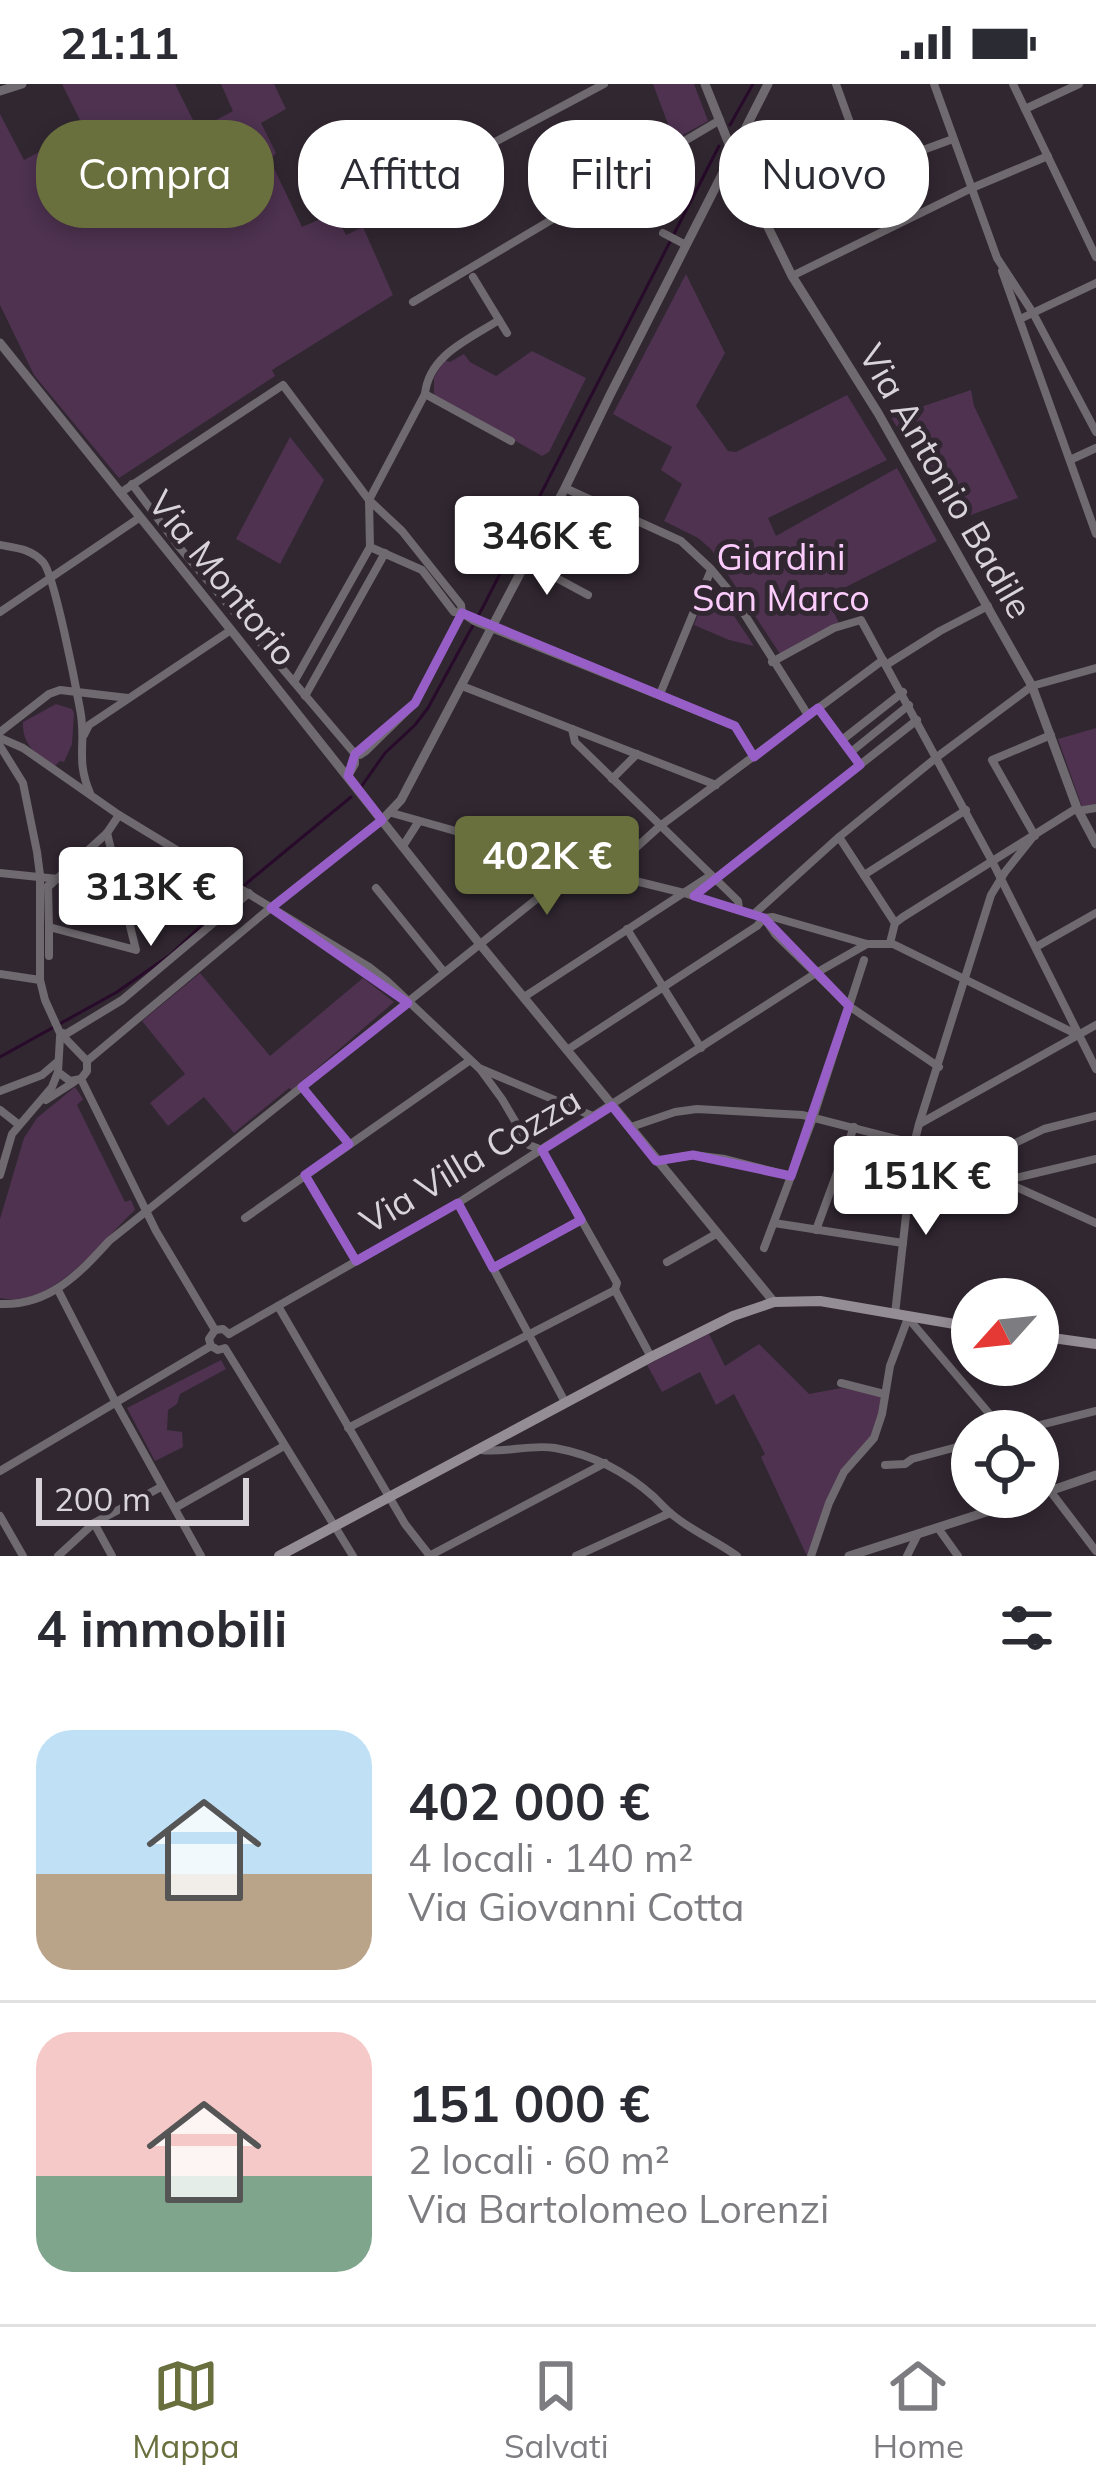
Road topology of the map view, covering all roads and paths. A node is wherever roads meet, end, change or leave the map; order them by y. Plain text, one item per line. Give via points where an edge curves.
1 (22, 84) edge
2 (604, 84) edge
3 (705, 84) edge
4 (768, 84) edge
5 (836, 84) edge
6 (934, 84) edge
7 (1013, 84) edge
8 (1079, 84) edge
9 (0, 91) edge
10 (1025, 110) junction
11 (720, 120) edge
12 (750, 120) edge
13 (848, 120) edge
14 (719, 121) edge
15 (504, 137) edge
16 (953, 139) junction
17 (929, 148) edge
18 (1048, 156) junction
19 (719, 180) edge
20 (972, 188) junction
21 (929, 209) edge
22 (769, 228) edge
23 (889, 228) edge
24 (663, 233) dead end
25 (686, 245) junction
26 (1096, 256) edge
27 (997, 258) junction
28 (792, 275) junction
29 (473, 277) dead end
30 (1096, 283) edge
31 (413, 302) dead end
32 (1033, 313) junction
33 (1020, 319) junction
34 (499, 320) junction
35 (507, 333) dead end
36 (1, 345) edge
37 (425, 394) junction
38 (1096, 432) edge
39 (511, 442) dead end
40 (1096, 448) edge
41 (1070, 460) junction
42 (133, 484) junction
43 (565, 488) junction
44 (120, 493) junction
45 (369, 500) junction
46 (139, 518) junction
47 (1096, 534) edge
48 (0, 545) edge
49 (370, 547) junction
50 (385, 553) junction
51 (527, 562) junction
52 (711, 569) junction
53 (51, 579) junction
54 (588, 595) dead end
55 (989, 606) junction
56 (0, 612) edge
57 (462, 613) junction
58 (493, 628) junction
59 (231, 630) junction
60 (772, 662) junction
61 (885, 662) junction
62 (1096, 668) edge
63 (294, 682) junction
64 (462, 686) junction
65 (1032, 686) junction
66 (74, 690) junction
67 (903, 692) junction
68 (660, 694) junction
69 (305, 696) junction
70 (128, 698) junction
71 (910, 705) junction
72 (818, 708) junction
73 (808, 715) junction
74 (917, 720) junction
75 (12, 721) junction
76 (572, 729) junction
77 (1051, 734) junction
78 (83, 737) junction
79 (0, 739) edge
80 (842, 740) junction
81 (16, 744) junction
82 (850, 752) junction
83 (355, 754) junction
84 (637, 754) junction
85 (754, 757) junction
86 (938, 757) junction
87 (80, 760) junction
88 (31, 764) junction
89 (860, 765) junction
90 (57, 771) junction
91 (347, 776) junction
92 (612, 779) junction
93 (23, 782) junction
94 (716, 785) junction
95 (91, 795) junction
96 (1096, 808) edge
97 (1078, 809) junction
98 (966, 810) junction
99 (119, 815) junction
100 (387, 816) junction
101 (419, 820) junction
102 (660, 826) junction
103 (107, 833) junction
104 (839, 836) junction
105 (1034, 837) junction
106 (1096, 844) edge
107 (403, 846) junction
108 (992, 861) junction
109 (569, 863) junction
110 (0, 873) edge
111 (607, 874) junction
112 (40, 875) junction
113 (864, 875) junction
114 (713, 877) junction
115 (1001, 878) junction
116 (58, 879) junction
117 (49, 887) junction
118 (376, 888) dead end
119 (248, 893) junction
120 (684, 893) junction
121 (271, 908) junction
122 (739, 909) junction
123 (1096, 913) edge
124 (759, 916) junction
125 (895, 923) junction
126 (49, 927) junction
127 (627, 929) junction
128 (479, 943) junction
129 (867, 944) junction
130 (890, 944) junction
131 (1036, 947) junction
132 (50, 956) dead end
133 (864, 960) dead end
134 (444, 972) junction
135 (816, 973) junction
136 (0, 974) edge
137 (40, 980) junction
138 (964, 980) junction
139 (664, 988) junction
140 (524, 997) junction
141 (408, 1003) junction
142 (849, 1006) junction
143 (1096, 1024) edge
144 (60, 1032) junction
145 (1078, 1035) junction
146 (700, 1048) junction
147 (567, 1050) junction
148 (76, 1051) junction
149 (469, 1060) junction
150 (87, 1061) junction
151 (59, 1063) junction
152 (1095, 1065) edge
153 (939, 1067) junction
154 (479, 1068) junction
155 (502, 1078) junction
156 (78, 1080) junction
157 (302, 1087) junction
158 (0, 1090) edge
159 (502, 1099) junction
160 (612, 1106) junction
161 (35, 1108) junction
162 (0, 1110) edge
163 (1096, 1116) edge
164 (595, 1117) junction
165 (813, 1118) junction
166 (18, 1124) junction
167 (919, 1124) junction
168 (631, 1127) junction
169 (854, 1127) junction
170 (349, 1144) junction
171 (914, 1144) junction
172 (542, 1150) junction
173 (1096, 1160) edge
174 (656, 1161) junction
175 (970, 1165) junction
176 (0, 1175) edge
177 (305, 1175) junction
178 (791, 1176) junction
179 (1005, 1180) junction
180 (458, 1203) junction
181 (146, 1212) junction
182 (245, 1218) dead end
183 (581, 1220) junction
184 (774, 1223) junction
185 (1096, 1223) edge
186 (816, 1230) junction
187 (716, 1234) junction
188 (903, 1243) junction
189 (764, 1248) dead end
190 (356, 1261) junction
191 (667, 1262) dead end
192 (494, 1268) junction
193 (58, 1290) junction
194 (615, 1290) junction
195 (775, 1302) junction
196 (0, 1304) edge
197 (278, 1306) junction
198 (902, 1317) junction
199 (951, 1324) edge
200 (214, 1330) junction
201 (229, 1334) junction
202 (529, 1336) junction
203 (1059, 1339) edge
204 (1096, 1344) edge
205 (211, 1346) junction
206 (225, 1348) junction
207 (651, 1357) junction
208 (841, 1383) dead end
209 (884, 1394) junction
210 (116, 1403) junction
211 (566, 1403) junction
212 (985, 1410) edge
213 (1096, 1411) edge
214 (1059, 1420) edge
215 (347, 1428) junction
216 (284, 1446) junction
217 (951, 1449) edge
218 (479, 1450) junction
219 (605, 1463) junction
220 (885, 1465) dead end
221 (0, 1471) edge
222 (1096, 1475) edge
223 (161, 1487) junction
224 (1059, 1488) edge
225 (389, 1498) junction
226 (1059, 1502) edge
227 (175, 1508) junction
228 (670, 1513) junction
229 (0, 1516) edge
230 (969, 1518) edge
231 (94, 1523) junction
232 (335, 1527) junction
233 (938, 1528) junction
234 (3, 1531) edge
235 (918, 1534) junction
236 (1096, 1551) edge
237 (723, 1552) edge
238 (23, 1556) edge
239 (58, 1556) edge
240 (112, 1556) edge
241 (201, 1556) edge
242 (279, 1556) edge
243 (353, 1556) edge
244 (429, 1556) edge
245 (576, 1556) edge
246 (737, 1556) edge
247 (811, 1556) edge
248 (849, 1556) edge
249 (908, 1556) edge
250 (958, 1556) edge

1 - 9 street
2 - 15 street
3 - 11 street, Via Antonio Badile
4 - 12 street
5 - 13 street
6 - 16 street
7 - 10 street
8 - 10 street
10 - 18 street
14 - 31 street
16 - 17 street
16 - 20 street
18 - 20 street
18 - 26 street
19 - 25 street
20 - 21 street
20 - 27 street
22 - 28 street, Via Antonio Badile
23 - 28 street
24 - 25 street
25 - 43 street
27 - 32 street
27 - 33 street
28 - 55 street, Via Antonio Badile
29 - 34 street
30 - 32 street
32 - 33 street
32 - 38 street
33 - 41 street
34 - 35 street
34 - 37 street via 437,360
36 - 44 street, Via Montorio
37 - 39 street
37 - 45 street
40 - 41 street
41 - 47 street
42 - 44 street
42 - 45 street via 284,385
42 - 63 street, Via Montorio
43 - 51 street
43 - 52 street via 681,542
44 - 46 street, Via Montorio
45 - 49 street
45 - 57 street via 421,553
46 - 53 street
46 - 59 street, Via Montorio
48 - 53 street via 27,549
49 - 50 street
49 - 63 street
50 - 57 street via 422,570
50 - 69 street
51 - 54 street
51 - 58 street
52 - 60 street
52 - 68 street
53 - 56 street
53 - 66 street
55 - 61 street
55 - 65 street, Via Antonio Badile
57 - 58 street
57 - 83 street via 415,703
58 - 64 street
58 - 68 street
59 - 70 street
59 - 91 street, Via Montorio
60 - 61 street via 861,620
60 - 73 street
61 - 67 street
61 - 72 street
62 - 65 street
63 - 69 street, Via Montorio
64 - 76 street
64 - 100 street
65 - 77 street, Via Antonio Badile
65 - 86 street
66 - 70 street
66 - 75 street via 49,694
66 - 78 street
67 - 71 street
67 - 80 street
68 - 85 street via 735,726
69 - 83 street, Via Montorio
70 - 78 street
71 - 74 street
71 - 82 street
72 - 73 street
72 - 80 street
73 - 85 street
74 - 86 street
74 - 89 street
75 - 79 street
75 - 81 street
76 - 84 street
76 - 92 street
77 - 97 street, Via Antonio Badile
77 - 105 street via 992,760
78 - 87 street
79 - 81 street
79 - 93 street
80 - 82 street
81 - 88 street
82 - 89 street
83 - 91 street
84 - 92 street
84 - 94 street
85 - 94 street
86 - 98 street
86 - 104 street
87 - 90 street
87 - 95 street
88 - 90 street
88 - 93 street
89 - 114 street
90 - 95 street
91 - 100 street, Via Montorio
92 - 102 street
93 - 112 street
94 - 102 street
95 - 99 street
96 - 97 street
97 - 105 street
97 - 106 street, Via Antonio Badile
98 - 108 street
98 - 113 street
99 - 103 street
99 - 119 street
100 - 101 street
100 - 107 street, Via Montorio
100 - 121 street
101 - 107 street
101 - 109 street
102 - 111 street
102 - 114 street
103 - 116 street
103 - 126 street via 136,950
104 - 113 street
104 - 124 street
105 - 108 street
105 - 115 street
107 - 128 street, Via Montorio
108 - 115 street
108 - 125 street
109 - 111 street
109 - 128 street via 564,878
110 - 112 street
111 - 120 street
112 - 116 street
112 - 117 street
112 - 137 street
113 - 125 street
114 - 120 street
114 - 122 street
115 - 131 street
115 - 138 street
116 - 117 street
117 - 126 street
118 - 134 street
119 - 121 street
119 - 144 street via 122,1000
120 - 122 street
120 - 127 street
121 - 141 street via 369,968
121 - 150 street
122 - 124 street
123 - 131 street
124 - 129 street
124 - 135 street
124 - 139 street via 757,926
125 - 130 street
126 - 132 street
127 - 139 street
127 - 140 street
128 - 134 street
128 - 140 street, Via Montorio
129 - 130 street
129 - 135 street, Via Villa Cozza
130 - 138 street
131 - 145 street
133 - 142 street
134 - 141 street
135 - 142 street
135 - 146 street, Via Villa Cozza
136 - 137 street
137 - 144 street
138 - 145 street
138 - 153 street
139 - 146 street
139 - 147 street
140 - 147 street, Via Montorio
141 - 149 street
141 - 157 street
142 - 153 street
142 - 165 street
143 - 145 street
144 - 148 street
144 - 151 street
145 - 152 street
145 - 167 street
146 - 160 street, Via Villa Cozza
147 - 160 street, Via Montorio
148 - 150 street
148 - 151 street
149 - 154 street
149 - 170 street
150 - 156 street
151 - 156 street via 65,1080
151 - 158 street
151 - 161 street
153 - 167 street
154 - 155 street
154 - 159 street
155 - 159 street
155 - 164 street
156 - 161 street
156 - 181 street
157 - 170 street
157 - 181 street
159 - 172 street via 529,1144
160 - 164 street, Via Villa Cozza
160 - 168 street, Via Montorio
161 - 166 street
162 - 166 street
163 - 175 street via 1044,1129
164 - 172 street, Via Villa Cozza
165 - 168 street via 697,1109
165 - 169 street
165 - 178 street
166 - 176 street
167 - 171 street
168 - 174 street, Via Montorio
169 - 171 street
169 - 186 street
170 - 177 street
171 - 175 street
171 - 188 street
172 - 180 street, Via Villa Cozza
172 - 183 street
173 - 179 street
174 - 178 street via 694,1155
174 - 187 street, Via Montorio
175 - 179 street
177 - 182 street
177 - 190 street, Via Villa Cozza
178 - 184 street
179 - 185 street
180 - 190 street, Via Villa Cozza
180 - 192 street
181 - 193 street
181 - 200 street
183 - 192 street
183 - 194 street
184 - 186 street
184 - 189 street
186 - 188 street
187 - 191 street
187 - 195 street, Via Montorio
188 - 198 street
190 - 197 street, Via Villa Cozza
192 - 202 street
193 - 196 street
193 - 210 street
194 - 202 street
194 - 207 street
195 - 198 main road via 820,1301
195 - 207 main road
197 - 201 street, Via Villa Cozza
197 - 215 street
198 - 199 main road
198 - 209 street
198 - 212 street
200 - 201 street
200 - 205 street
201 - 206 street
202 - 211 street
202 - 215 street
203 - 204 main road
205 - 206 street
205 - 210 street
206 - 216 street
207 - 211 main road
208 - 209 street
209 - 247 street via 874,1438 844,1472
210 - 221 street
210 - 223 street
211 - 218 main road
213 - 214 street
215 - 225 street
216 - 227 street
216 - 232 street
217 - 220 street
218 - 219 street via 549,1447
218 - 225 main road
219 - 228 street
219 - 244 street
222 - 224 street
223 - 227 street
223 - 231 street
225 - 232 main road
225 - 244 street
226 - 236 street
227 - 241 street
228 - 237 street
228 - 245 street
229 - 234 street
230 - 233 street
231 - 239 street
231 - 240 street
232 - 242 main road
232 - 243 street
233 - 235 street
233 - 250 street
234 - 238 street
235 - 248 street
235 - 249 street
237 - 246 street

